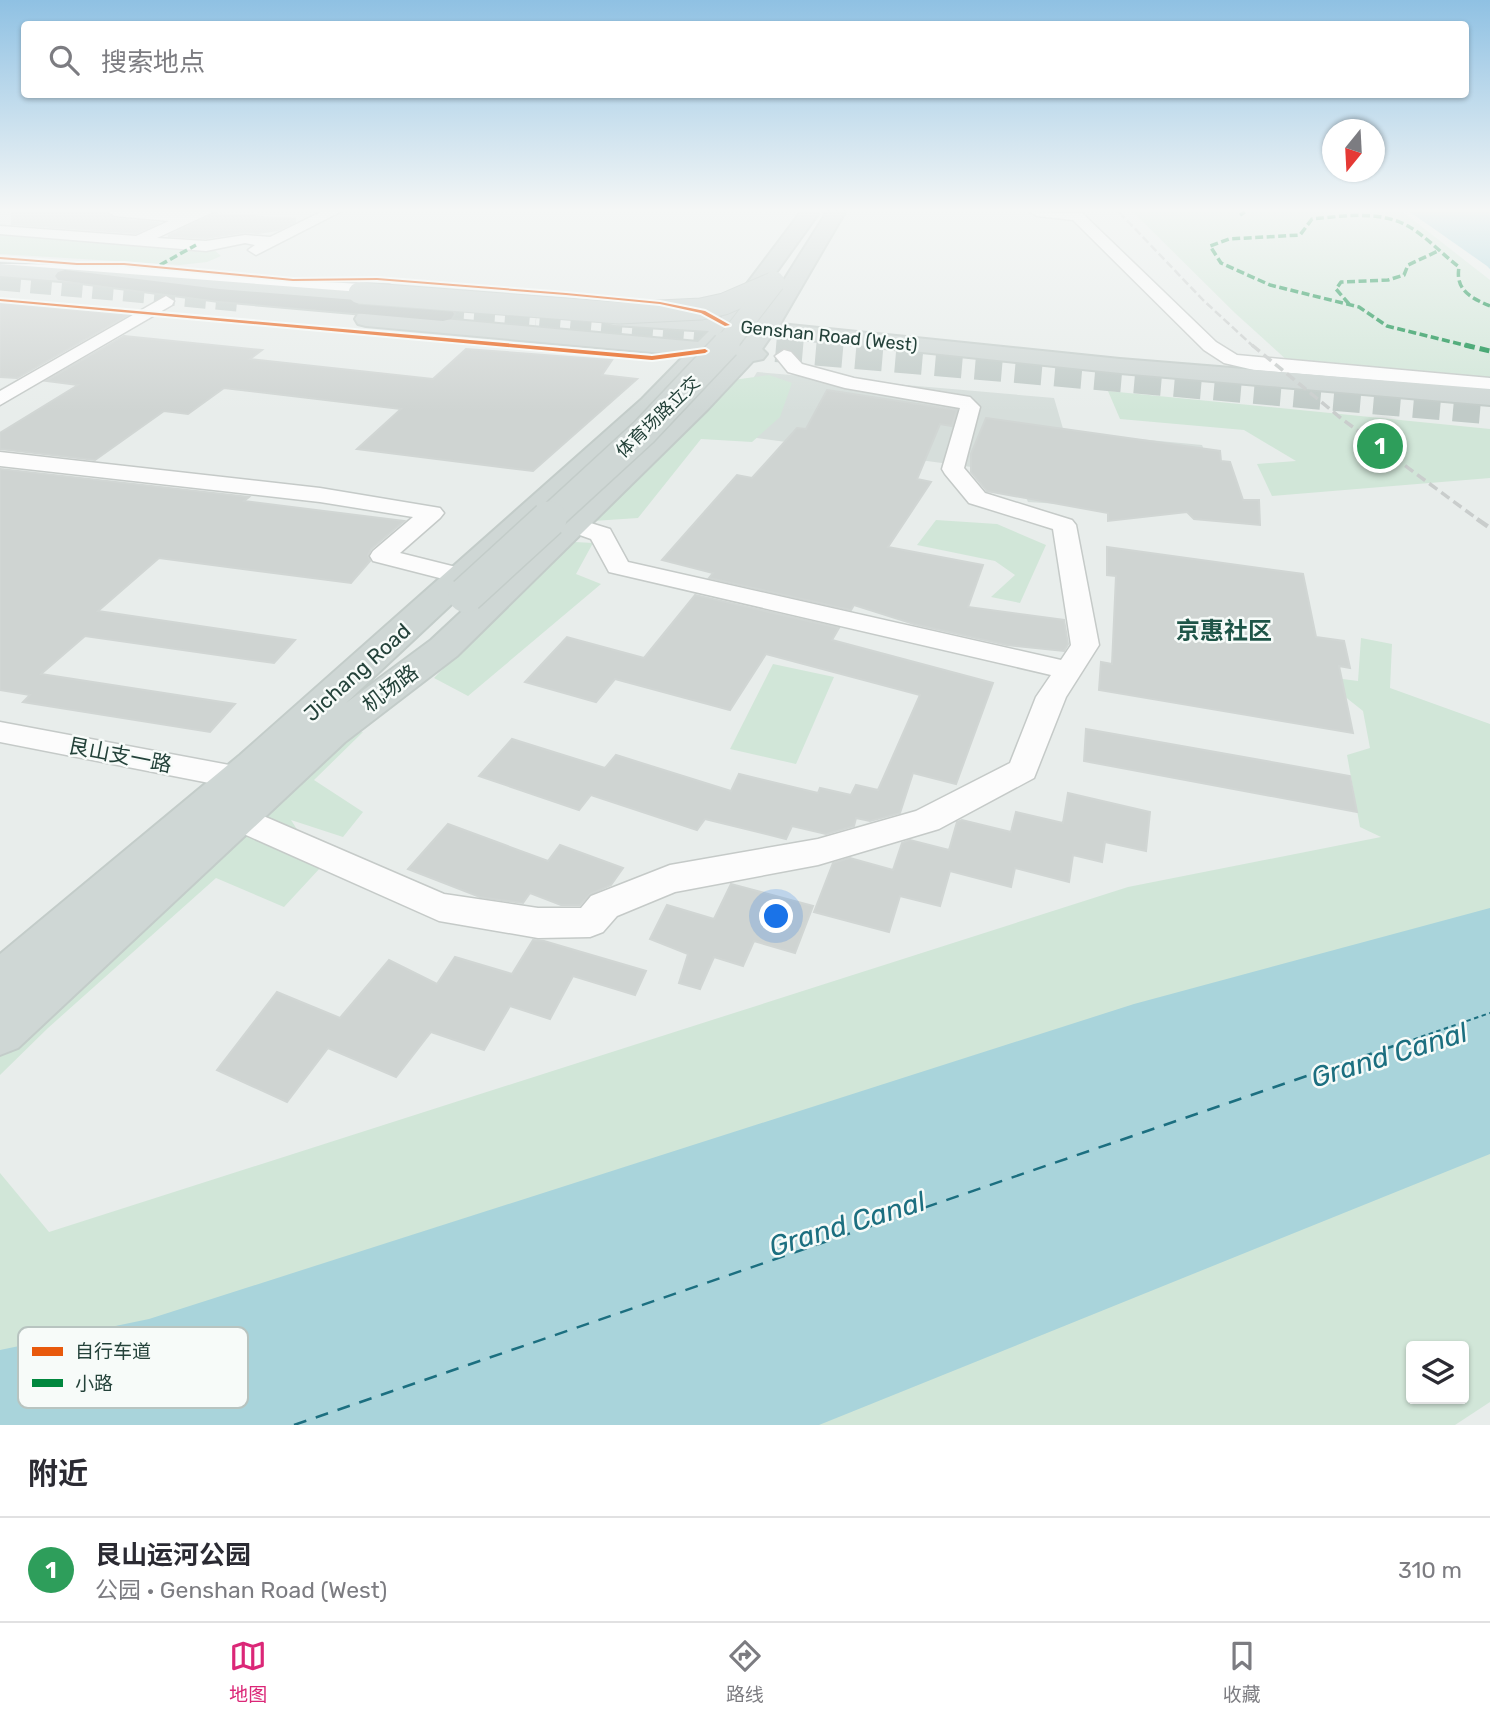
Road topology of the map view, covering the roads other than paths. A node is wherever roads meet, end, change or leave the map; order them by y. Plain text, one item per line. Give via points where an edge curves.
1 (85, 278) edge
2 (103, 278) edge
3 (206, 278) edge
4 (761, 278) edge
5 (776, 278) edge
6 (795, 278) edge
7 (1141, 278) edge
8 (774, 282) junction
9 (0, 288) edge
10 (276, 290) junction
11 (166, 301) junction
12 (443, 314) tunnel mouth
13 (727, 325) junction
14 (756, 341) junction
15 (705, 351) junction
16 (784, 356) junction
17 (1490, 384) edge
18 (1490, 397) edge
19 (0, 399) edge
20 (1490, 415) edge
21 (0, 459) edge
22 (571, 524) junction
23 (465, 585) junction
24 (1068, 670) junction
25 (0, 732) edge
26 (331, 733) junction
27 (244, 787) junction
28 (0, 983) edge
29 (0, 1032) edge

1 - 12 highway
2 - 10 main road, Genshan Road (West)
3 - 13 street via 701,313
4 - 13 main road
5 - 8 main road, 体育场路立交
6 - 14 main road, 机场路
7 - 17 street via 1210,346 1231,359
8 - 10 main road, bridge via 724,304 660,313
8 - 23 main road, 体育场路立交, bridge via 679,398
9 - 11 main road, Genshan Road (West)
10 - 13 main road, Genshan Road (West)
11 - 15 main road, Genshan Road (West)
11 - 19 street
13 - 14 main road, Genshan Road (West)
13 - 15 main road
14 - 15 main road, Genshan Road (West)
14 - 16 main road, Genshan Road (West)
14 - 18 main road, Genshan Road (West)
14 - 22 main road, 机场路 via 699,404
15 - 23 main road
16 - 20 main road, Genshan Road (West)
16 - 24 street, 艮山支一路 via 795,368 852,384 963,401 970,407 953,469 977,498 1064,525 1085,645
21 - 23 street via 320,495 432,513 382,556
22 - 24 street via 601,534 618,567
22 - 26 main road, 机场路 via 444,648
23 - 26 main road, 体育场路立交
23 - 27 main road, 体育场路立交
24 - 27 street, 艮山支一路 via 1051,696 1023,770 927,820 818,852 670,879 604,906 590,922 538,923 439,907
25 - 27 street, 艮山支一路
26 - 27 main road, 机场路
27 - 28 main road
27 - 29 main road, 机场路

